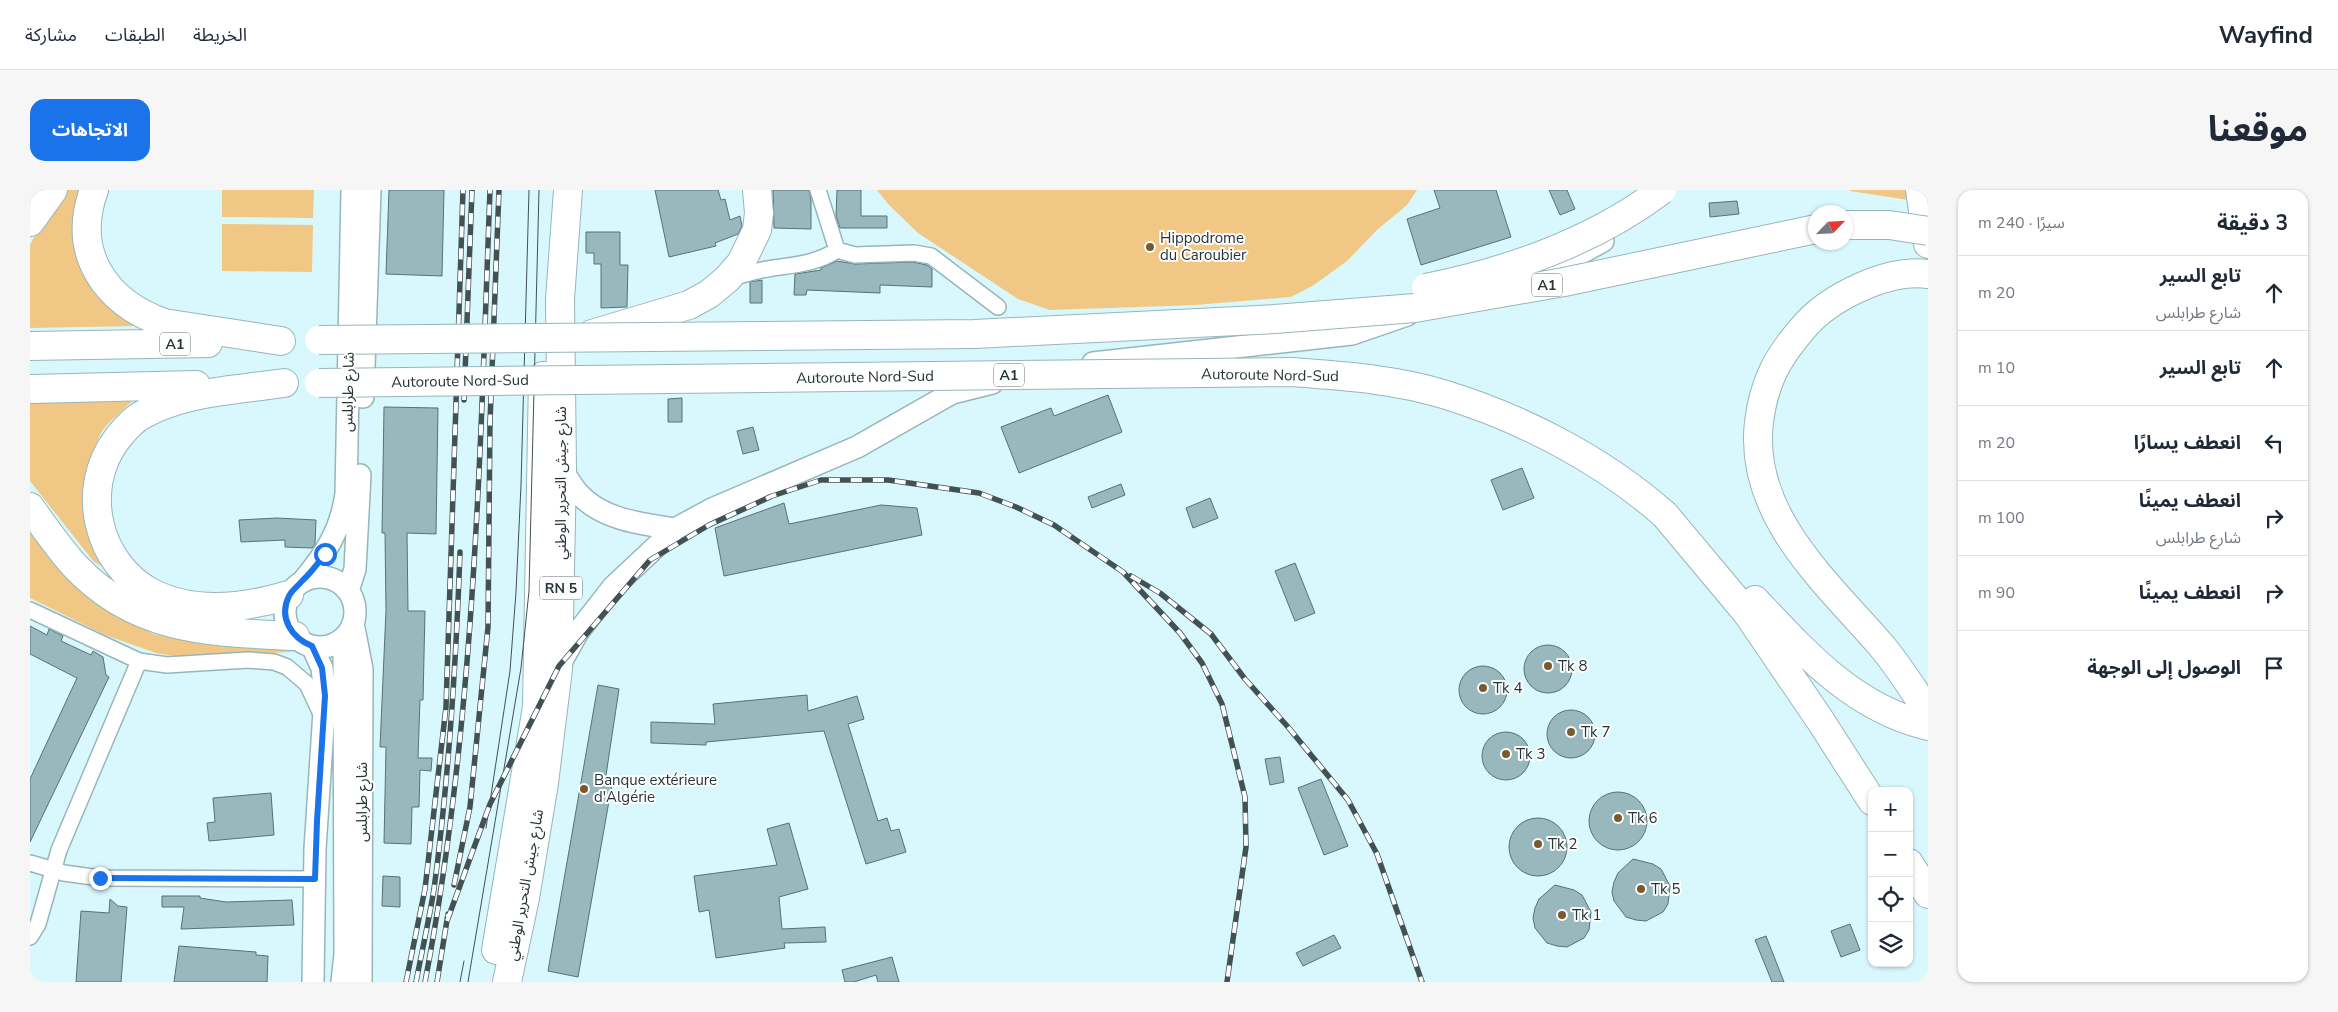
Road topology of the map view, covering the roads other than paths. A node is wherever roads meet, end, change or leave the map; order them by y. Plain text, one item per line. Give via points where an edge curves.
1 (53, 190) edge
2 (94, 190) edge
3 (352, 190) edge
4 (370, 190) edge
5 (550, 190) edge
6 (568, 190) edge
7 (756, 190) edge
8 (818, 190) edge
9 (1651, 190) edge
10 (1662, 190) edge
11 (1920, 190) edge
12 (30, 222) edge
13 (1853, 225) edge
14 (1808, 231) edge
15 (1928, 231) edge
16 (1928, 244) edge
17 (837, 250) junction
18 (1928, 274) edge
19 (727, 279) junction
20 (998, 307) dead end
21 (1275, 319) junction
22 (570, 338) junction
23 (281, 341) junction
24 (30, 346) edge
25 (284, 383) junction
26 (30, 389) edge
27 (562, 470) junction
28 (30, 507) edge
29 (1665, 516) junction
30 (675, 529) junction
31 (296, 588) junction
32 (348, 591) junction
33 (30, 610) edge
34 (350, 629) junction
35 (309, 643) junction
36 (139, 661) junction
37 (551, 675) junction
38 (345, 696) junction
39 (1928, 712) edge
40 (324, 720) junction
41 (1928, 726) edge
42 (1868, 795) edge
43 (30, 863) edge
44 (1913, 869) edge
45 (52, 870) junction
46 (315, 879) junction
47 (1928, 894) edge
48 (30, 937) edge
49 (313, 982) edge
50 (342, 982) edge
51 (360, 982) edge
52 (490, 982) edge
53 (507, 982) edge

1 - 12 highway
2 - 23 highway via 87,220 90,251 102,278 121,301 146,317 164,323
3 - 31 main road, شارع طرابلس via 346,494 340,525 333,540
4 - 32 main road, شارع طرابلس via 358,529 355,568
5 - 37 highway, شارع جيش التحرير الوطني / RN 5 via 545,296
6 - 27 highway, شارع جيش التحرير الوطني / RN 5 via 560,299
7 - 19 highway via 757,230 742,263
8 - 17 street
9 - 30 main road via 1612,236 1572,258 1352,334 1072,365 952,392 857,447 712,509
10 - 21 highway, A1, bridge via 1602,229 1501,270
11 - 16 highway
13 - 15 highway, bridge via 1890,225
14 - 21 highway, A1, bridge via 1564,282 1415,308
17 - 19 street via 801,264
17 - 20 street via 854,255 914,253 931,256
18 - 39 highway via 1864,286 1824,308 1805,325 1772,369 1758,429 1762,482 1785,530 1882,646
19 - 22 highway, bridge via 689,305
21 - 22 highway, A1, bridge via 975,334
22 - 23 highway, A1, bridge
23 - 24 highway, A1
25 - 26 highway, Autoroute Nord-Sud / A1
25 - 29 highway, Autoroute Nord-Sud / A1, bridge via 1292,372 1350,377 1442,394 1512,420 1578,454 1633,489
25 - 31 highway via 176,399 143,414 121,433 113,445 101,471 96,499 100,528 111,554 130,576 153,593 180,602 218,608 257,604
27 - 30 main road via 578,493 606,512 637,524
27 - 37 highway, شارع جيش التحرير الوطني / RN 5
28 - 35 highway via 75,566 107,593 144,614 204,631
29 - 41 highway via 1706,549 1822,669 1871,705
29 - 42 highway via 1747,613
30 - 37 main road via 613,587 578,632
31 - 32 main road via 316,577 330,578
31 - 35 main road via 285,617
32 - 34 main road via 354,603
33 - 36 street
34 - 35 main road via 335,644
34 - 38 main road via 344,654
34 - 51 main road, شارع طرابلس via 362,669
35 - 38 main road via 334,669
35 - 40 main road via 324,675
36 - 40 street via 167,665 248,660 274,662 286,667 306,684
36 - 45 street
37 - 52 highway, شارع جيش التحرير الوطني / RN 5 via 535,715
37 - 53 highway, شارع جيش التحرير الوطني / RN 5 via 544,783
38 - 50 main road via 345,954
40 - 46 main road
43 - 45 street
44 - 47 highway
45 - 46 street via 100,878
45 - 48 street via 38,924
46 - 49 main road

